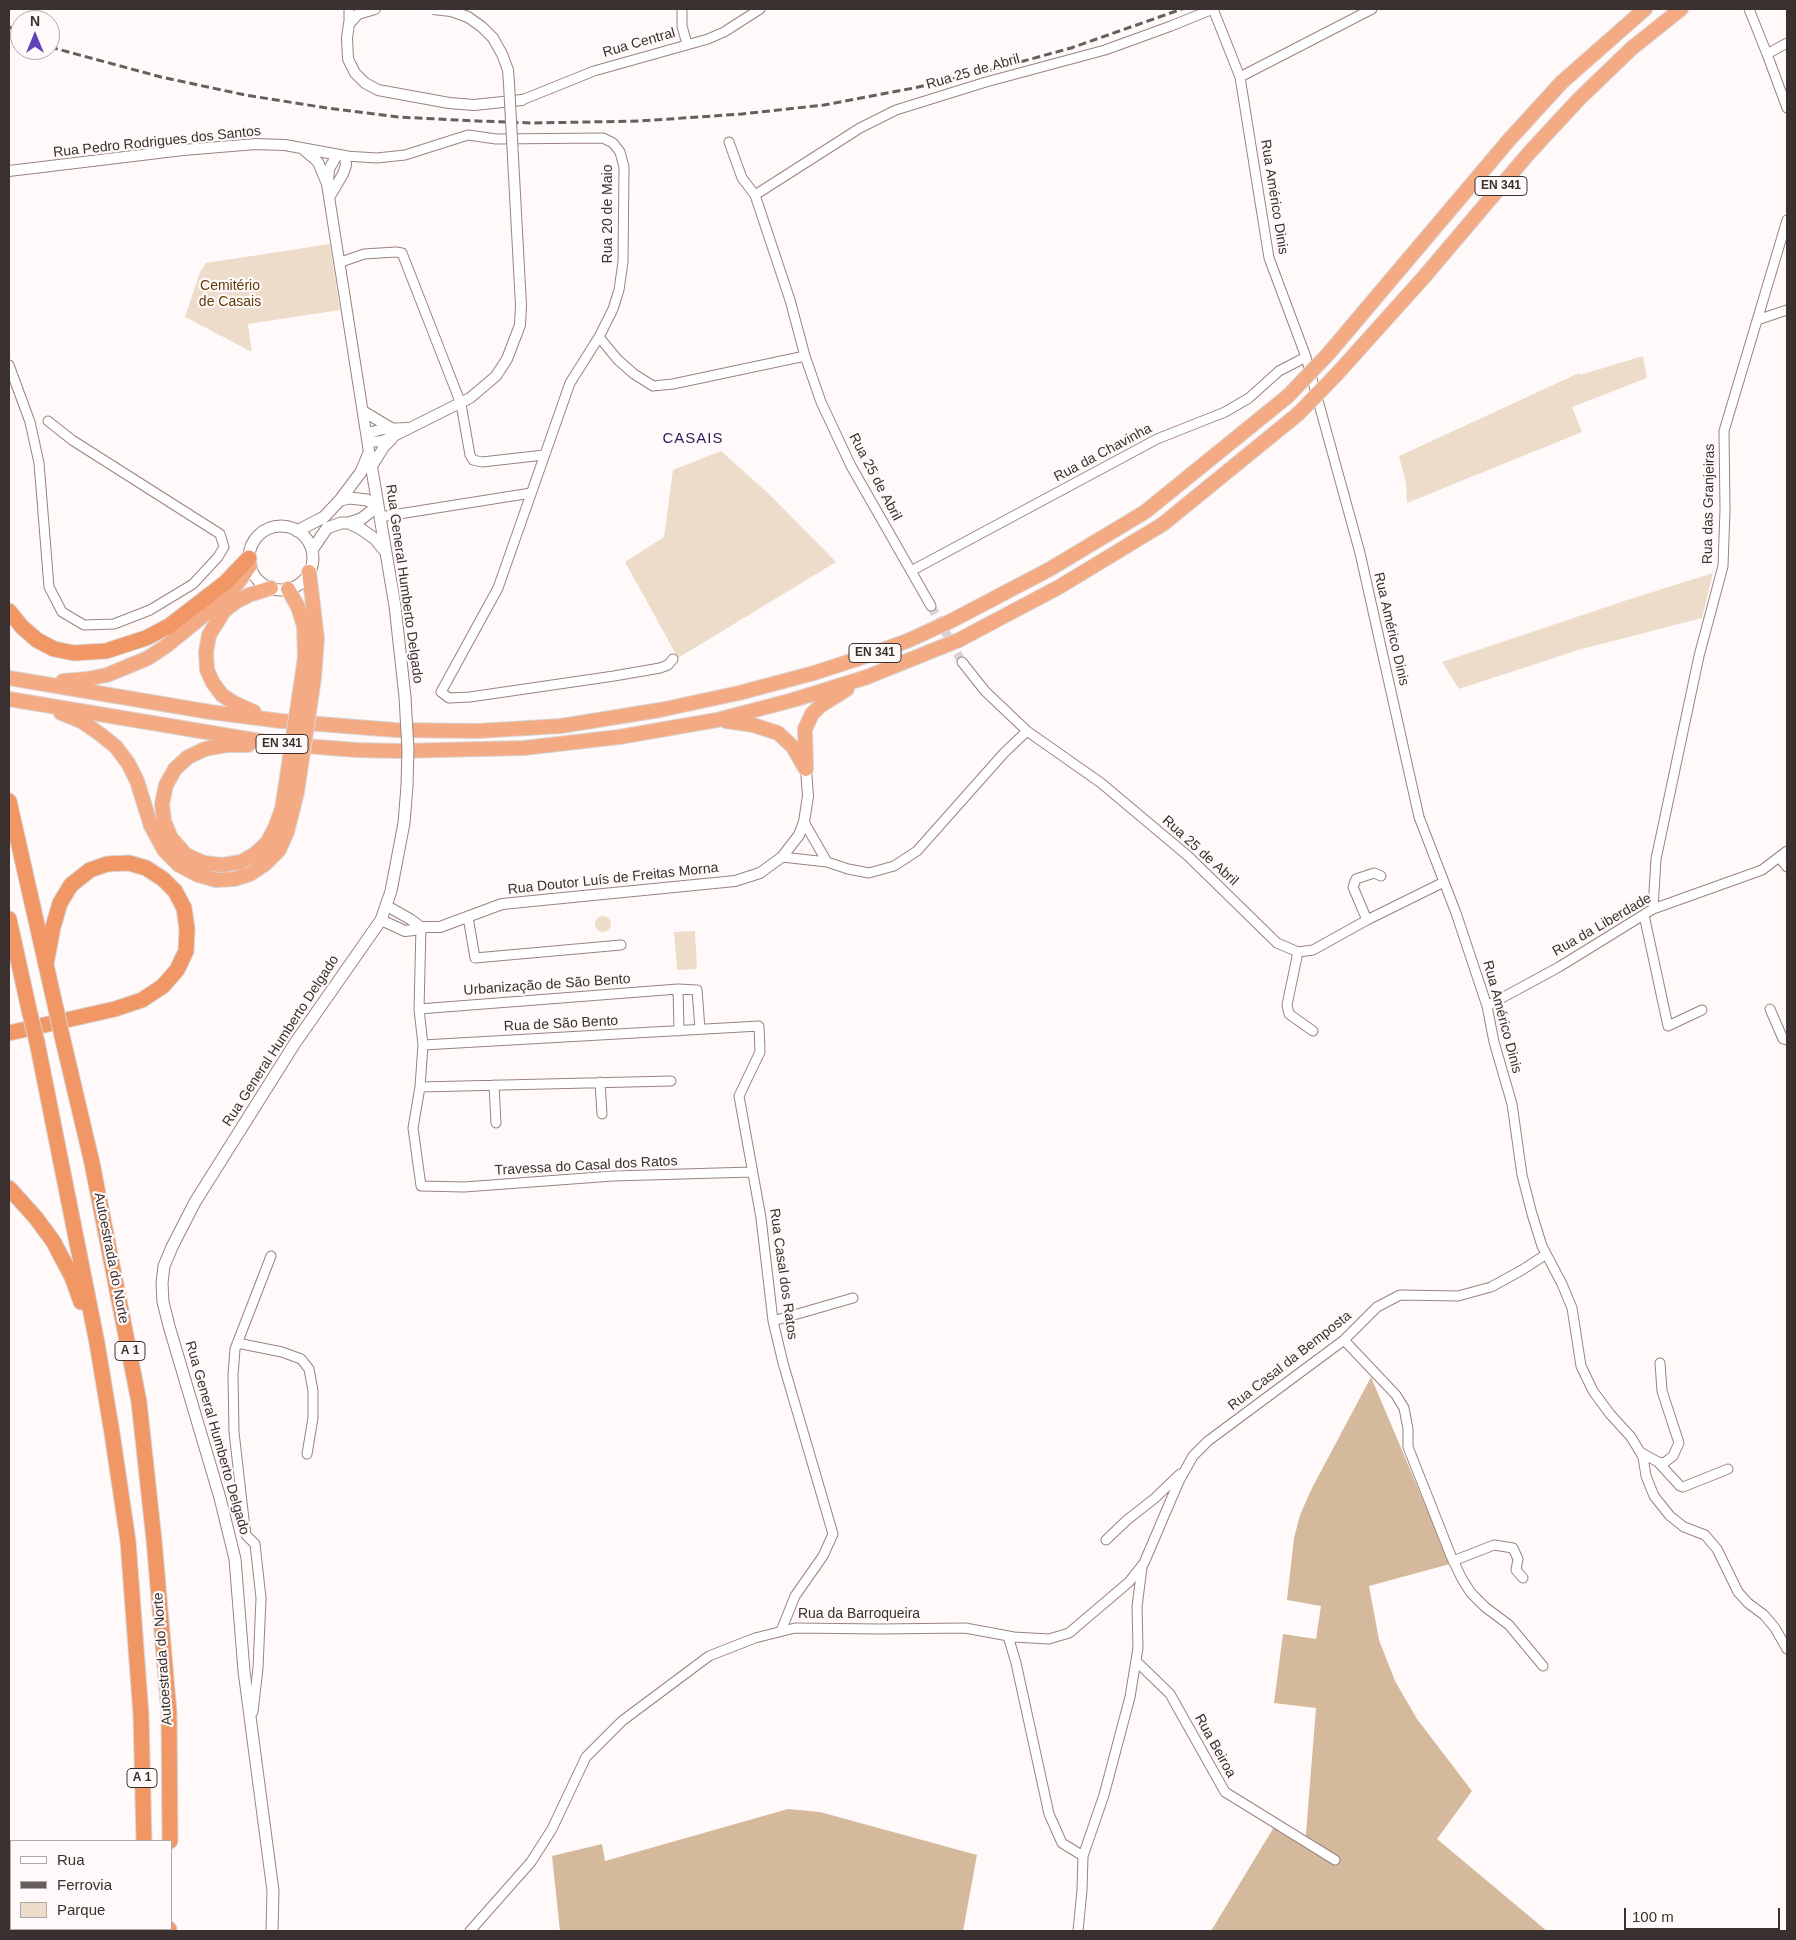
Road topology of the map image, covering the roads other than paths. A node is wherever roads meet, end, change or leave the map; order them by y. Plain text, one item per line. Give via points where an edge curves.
1 (349, 9) edge
2 (376, 9) edge
3 (433, 9) edge
4 (682, 9) edge
5 (760, 9) edge
6 (1372, 9) edge
7 (1645, 9) edge
8 (1681, 9) edge
9 (1749, 9) edge
10 (1213, 10) edge
11 (349, 24) junction
12 (687, 44) junction
13 (1787, 44) edge
14 (1767, 54) junction
15 (1240, 77) junction
16 (522, 100) joint
17 (1787, 108) edge
18 (729, 142) dead end
19 (302, 148) junction
20 (341, 156) junction
21 (9, 171) edge
22 (327, 184) junction
23 (755, 195) junction
24 (330, 196) junction
25 (1787, 220) edge
26 (341, 262) junction
27 (1787, 310) edge
28 (1757, 320) junction
29 (599, 337) junction
30 (805, 356) junction
31 (1306, 358) junction
32 (9, 365) edge
33 (466, 401) junction
34 (363, 411) junction
35 (48, 421) dead end
36 (392, 432) junction
37 (368, 442) junction
38 (544, 455) junction
39 (372, 466) junction
40 (531, 493) junction
41 (340, 500) junction
42 (379, 511) junction
43 (349, 523) junction
44 (297, 531) junction
45 (312, 550) junction
46 (385, 551) junction
47 (249, 562) junction
48 (309, 572) junction
49 (911, 572) junction
50 (271, 588) junction
51 (288, 589) junction
52 (932, 606) tunnel mouth
53 (9, 611) edge
54 (673, 659) dead end
55 (962, 662) tunnel mouth
56 (867, 677) junction
57 (9, 678) edge
58 (308, 678) junction
59 (29, 681) junction
60 (9, 699) edge
61 (42, 704) junction
62 (718, 720) junction
63 (281, 721) junction
64 (1027, 732) junction
65 (278, 744) junction
66 (806, 769) junction
67 (291, 791) junction
68 (9, 801) edge
69 (804, 822) junction
70 (815, 842) junction
71 (1787, 851) edge
72 (782, 857) junction
73 (1779, 857) junction
74 (805, 860) junction
75 (827, 862) junction
76 (1787, 867) edge
77 (1381, 876) dead end
78 (1444, 882) junction
79 (387, 906) junction
80 (1653, 910) junction
81 (1644, 915) junction
82 (468, 916) junction
83 (9, 919) edge
84 (381, 920) junction
85 (1367, 920) junction
86 (421, 927) junction
87 (622, 945) dead end
88 (1298, 952) junction
89 (46, 964) junction
90 (678, 989) junction
91 (1487, 1006) junction
92 (420, 1009) junction
93 (1770, 1009) dead end
94 (1702, 1010) dead end
95 (700, 1029) junction
96 (679, 1031) junction
97 (1312, 1031) dead end
98 (9, 1033) edge
99 (1787, 1040) edge
100 (423, 1045) junction
101 (671, 1081) dead end
102 (600, 1082) junction
103 (494, 1085) junction
104 (420, 1087) junction
105 (602, 1114) dead end
106 (496, 1124) dead end
107 (752, 1172) junction
108 (9, 1188) edge
109 (1545, 1254) junction
110 (271, 1256) dead end
111 (853, 1298) dead end
112 (773, 1321) junction
113 (1344, 1340) junction
114 (97, 1343) junction
115 (237, 1344) junction
116 (1660, 1363) dead end
117 (1640, 1452) junction
118 (307, 1454) dead end
119 (1658, 1462) junction
120 (1186, 1467) junction
121 (1728, 1469) dead end
122 (246, 1535) junction
123 (231, 1536) junction
124 (1106, 1540) dead end
125 (1453, 1561) junction
126 (1143, 1565) junction
127 (1523, 1578) dead end
128 (781, 1631) junction
129 (1008, 1636) junction
130 (1787, 1649) edge
131 (1136, 1661) junction
132 (1544, 1666) dead end
133 (252, 1730) junction
134 (144, 1840) edge
135 (170, 1840) edge
136 (1083, 1856) junction
137 (1334, 1860) dead end
138 (272, 1931) edge
139 (470, 1931) edge
140 (1078, 1931) edge

1 - 11 street
2 - 11 street via 358,14
3 - 33 street, bridge via 468,17 482,27 494,38 508,70 522,305 520,325 502,368
4 - 12 street
5 - 12 street, Rua Central via 724,32
6 - 15 street
7 - 63 highway, EN 341, bridge via 1562,82 1522,125 1329,353 1288,396 1145,512 1050,569 951,621 860,658 739,693 561,726 478,731 395,730
8 - 56 highway, EN 341, bridge via 1632,48 1579,99 1298,414 1163,524 1059,587 959,640
9 - 14 street
10 - 15 street, Rua Américo Dinis
10 - 23 street, Rua 25 de Abril via 1105,50 896,110 860,128
11 - 16 street via 348,59 355,73 378,90 449,103
12 - 16 street, Rua Central via 594,71
13 - 14 street
14 - 17 street
15 - 31 street, Rua Américo Dinis via 1269,258
18 - 23 street, Rua 25 de Abril via 742,178
19 - 20 street, Rua Pedro Rodrigues dos Santos
19 - 21 street, Rua Pedro Rodrigues dos Santos via 270,144 192,149
19 - 22 street, Rua General Humberto Delgado via 318,162
20 - 22 street via 329,169
20 - 24 street via 346,165 344,174
20 - 29 street, Rua 20 de Maio via 377,158 405,155 468,135 496,139 603,138 613,143 624,166 623,262 613,309
22 - 24 street, Rua General Humberto Delgado
23 - 30 street, Rua 25 de Abril
24 - 26 street, Rua General Humberto Delgado
25 - 28 street, Rua das Granjeiras
26 - 33 street via 364,254 402,253
26 - 34 street, Rua General Humberto Delgado
27 - 28 street
28 - 80 street, Rua das Granjeiras via 1724,431 1722,566 1699,656 1656,859
29 - 30 street via 618,360 653,386
29 - 38 street, Rua 20 de Maio via 570,383
30 - 49 street, Rua 25 de Abril via 821,402 851,466
31 - 49 street, Rua da Chavinha via 1280,371 1249,398 1225,412 1157,439
31 - 78 street, Rua Américo Dinis via 1360,553 1419,817
32 - 35 street via 30,422 38,463 49,587 62,612 84,625 114,624 150,610 193,584 224,546 220,534 72,440
33 - 36 street
33 - 38 street via 473,460 482,462
34 - 36 street
34 - 37 street, Rua General Humberto Delgado
36 - 37 street via 382,440
36 - 39 street
37 - 39 main road, Rua General Humberto Delgado
37 - 41 main road via 361,472
38 - 40 street, Rua 20 de Maio
39 - 42 main road, Rua General Humberto Delgado
40 - 42 street
40 - 54 street, Rua 20 de Maio via 498,588 442,694 449,698 470,697 614,676 660,668
41 - 42 main road via 367,500
41 - 44 main road via 324,517
42 - 43 main road
42 - 46 main road, Rua General Humberto Delgado
43 - 45 main road via 327,528
43 - 46 main road via 375,539
44 - 45 main road
44 - 47 main road via 279,526 261,533 250,548
45 - 48 main road
46 - 79 main road, Rua General Humberto Delgado, bridge via 395,606 408,750 402,832
47 - 50 main road via 254,576
47 - 53 highway via 169,626 146,638 106,651 74,653 54,649 36,640
47 - 59 highway via 229,595 148,658 121,670 86,679
48 - 51 main road via 304,580
48 - 58 highway via 316,638
49 - 52 street, Rua 25 de Abril
50 - 51 main road
50 - 63 highway via 243,598 224,611 209,635 207,670 222,695 234,704
51 - 58 highway via 304,626
55 - 64 street, Rua 25 de Abril via 985,691
56 - 62 highway, EN 341
56 - 66 highway via 812,714 805,729
57 - 59 highway, EN 341
58 - 67 highway, bridge
59 - 63 highway, EN 341
60 - 61 highway, EN 341
61 - 65 highway, EN 341
61 - 67 highway via 80,721 116,747 128,763 151,826 164,850 179,865 198,875 216,880 234,879 265,864 279,850 287,832
62 - 65 highway, EN 341 via 620,737 524,748 398,751
62 - 66 highway via 754,725 778,733 793,747
64 - 75 street via 1004,753 917,851 894,866 869,873
64 - 88 street, Rua 25 de Abril via 1101,783 1188,856 1277,943
65 - 67 highway via 227,745 205,749 188,757 175,769 166,785 162,804 164,821 171,838 186,855 204,864 241,862 266,843
66 - 69 street, Rua Doutor Luís de Freitas Morna via 808,796
68 - 89 highway, Autoestrada do Norte / A 1
69 - 70 street
69 - 72 street, Rua Doutor Luís de Freitas Morna via 799,835
70 - 74 street via 813,854
70 - 75 street
71 - 73 street, Rua da Liberdade
72 - 74 street
72 - 82 street, Rua Doutor Luís de Freitas Morna via 760,873 735,881 502,904
73 - 76 street
73 - 80 street, Rua da Liberdade via 1762,870
74 - 75 street
77 - 85 street via 1374,873 1354,882 1354,892
78 - 85 street
78 - 91 street, Rua Américo Dinis
79 - 84 main road, Rua General Humberto Delgado
79 - 86 street
80 - 81 street, Rua da Liberdade
81 - 91 street, Rua da Liberdade
81 - 94 street via 1668,1026
82 - 86 street, Rua Doutor Luís de Freitas Morna via 440,927
82 - 87 street via 475,958
83 - 114 highway, Autoestrada do Norte / A 1, bridge
84 - 86 street, Rua Doutor Luís de Freitas Morna via 405,931
84 - 123 main road, Rua General Humberto Delgado via 294,1043 195,1202 164,1266 163,1302
85 - 88 street via 1314,950
86 - 92 street
88 - 97 street via 1287,1005 1289,1014
89 - 98 highway via 60,903 71,885 90,870 107,864 129,863 146,868 175,891 184,908 186,951 177,970 163,986 142,1000 115,1010
89 - 135 highway, Autoestrada do Norte / A 1, bridge via 92,1163 139,1402 169,1713
90 - 92 street, Urbanização de São Bento
90 - 95 street, Urbanização de São Bento via 697,990
90 - 96 street
91 - 109 street, Rua Américo Dinis via 1512,1104 1522,1175
92 - 100 street
93 - 99 street via 1783,1038
95 - 96 street, Rua de São Bento
95 - 107 street, Rua Casal dos Ratos via 759,1026 760,1052 739,1096
96 - 100 street, Rua de São Bento
100 - 104 street
101 - 102 street
102 - 103 street
102 - 105 street
103 - 104 street
103 - 106 street
104 - 107 street, Travessa do Casal dos Ratos via 413,1128 422,1186 464,1187 613,1176
107 - 112 street, Rua Casal dos Ratos
108 - 114 highway via 53,1241 72,1277
109 - 113 street, Rua Casal da Bemposta via 1492,1287 1458,1296 1400,1295 1377,1307
109 - 117 street, Rua Américo Dinis via 1572,1308 1581,1366 1593,1391
110 - 115 street
111 - 112 street
112 - 128 street, Rua Casal dos Ratos via 833,1534 794,1596
113 - 120 street, Rua Casal da Bemposta via 1208,1441
113 - 125 street via 1396,1394 1404,1408 1408,1447
114 - 134 highway, Autoestrada do Norte / A 1 via 128,1541 141,1715
115 - 118 street via 282,1352 301,1359 309,1369 313,1418
115 - 122 street via 233,1376 234,1432
116 - 119 street via 1662,1390 1679,1444 1673,1456 1664,1463
117 - 119 street
117 - 130 street via 1654,1496 1684,1527 1705,1535 1717,1549 1738,1592 1764,1615
119 - 121 street via 1680,1486
120 - 124 street
120 - 126 street, Rua Casal da Bemposta
122 - 123 street
122 - 133 street via 255,1544 261,1598
123 - 133 main road, Rua General Humberto Delgado via 238,1577 244,1671
125 - 127 street via 1494,1545 1513,1548 1518,1559 1516,1570
125 - 132 street via 1471,1593 1509,1625
126 - 129 street, Rua da Barroqueira via 1129,1582 1069,1633 1049,1639
126 - 131 street via 1137,1607
128 - 129 street, Rua da Barroqueira via 794,1628 956,1628
128 - 139 street, Rua da Barroqueira via 709,1656 622,1721 586,1757 552,1829 531,1862
129 - 136 street via 1049,1814 1062,1843
131 - 136 street via 1130,1697 1104,1795
131 - 137 street, Rua Beiroa via 1170,1694 1225,1792
133 - 138 main road, Rua General Humberto Delgado via 273,1891
136 - 140 street

